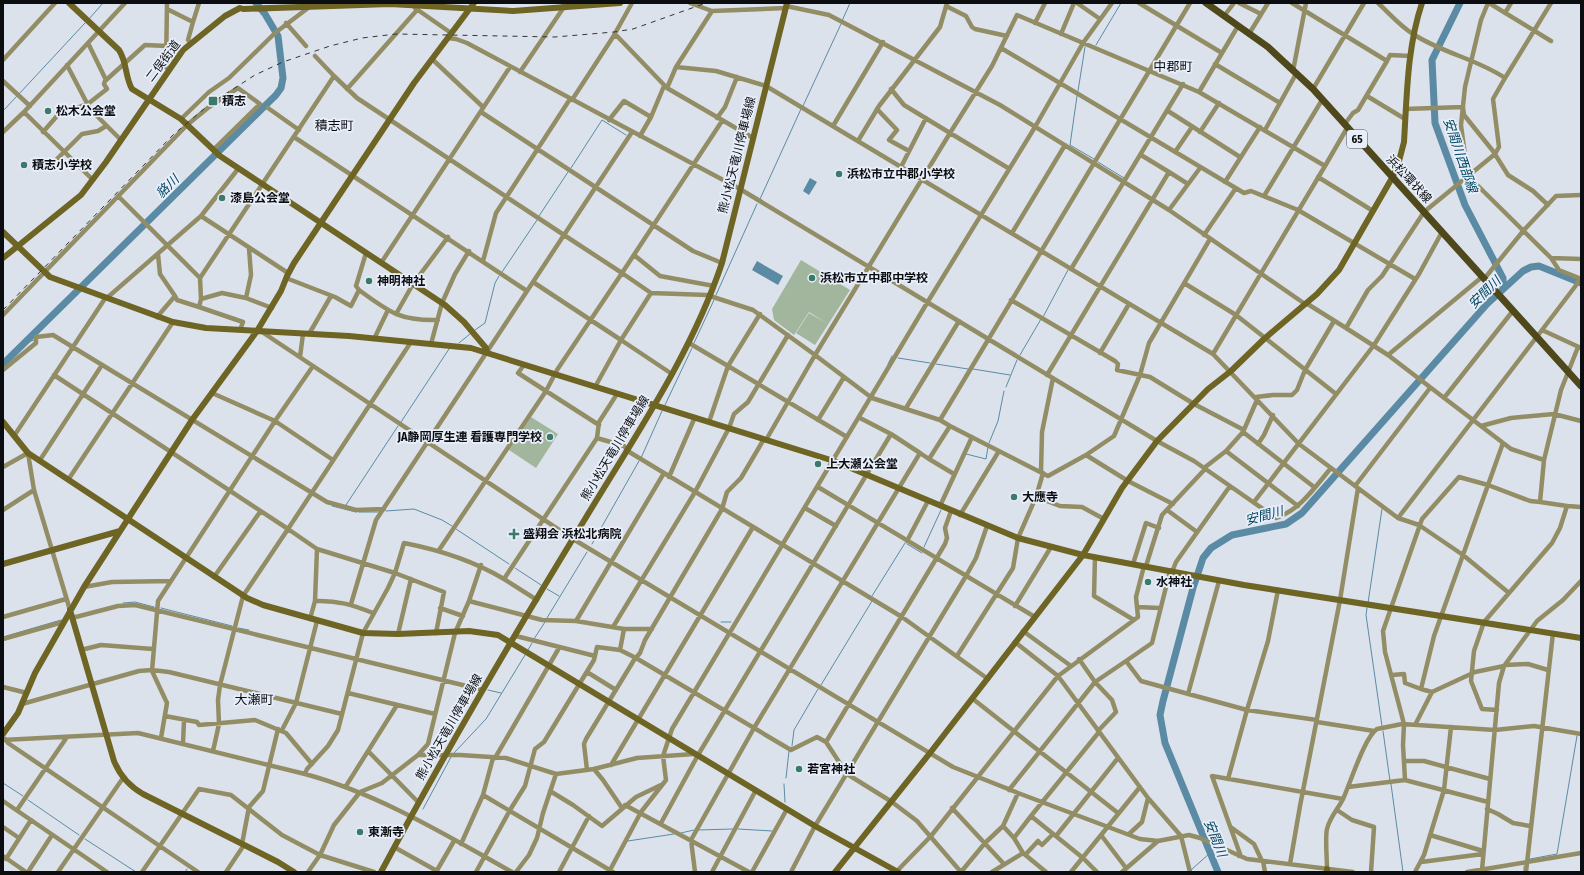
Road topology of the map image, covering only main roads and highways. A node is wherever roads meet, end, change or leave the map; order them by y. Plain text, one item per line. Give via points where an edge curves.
1 (1208, 4) edge
2 (1581, 386) edge

1 - 2 main road, 浜松環状線 / 65 via 1268,47 1313,89

